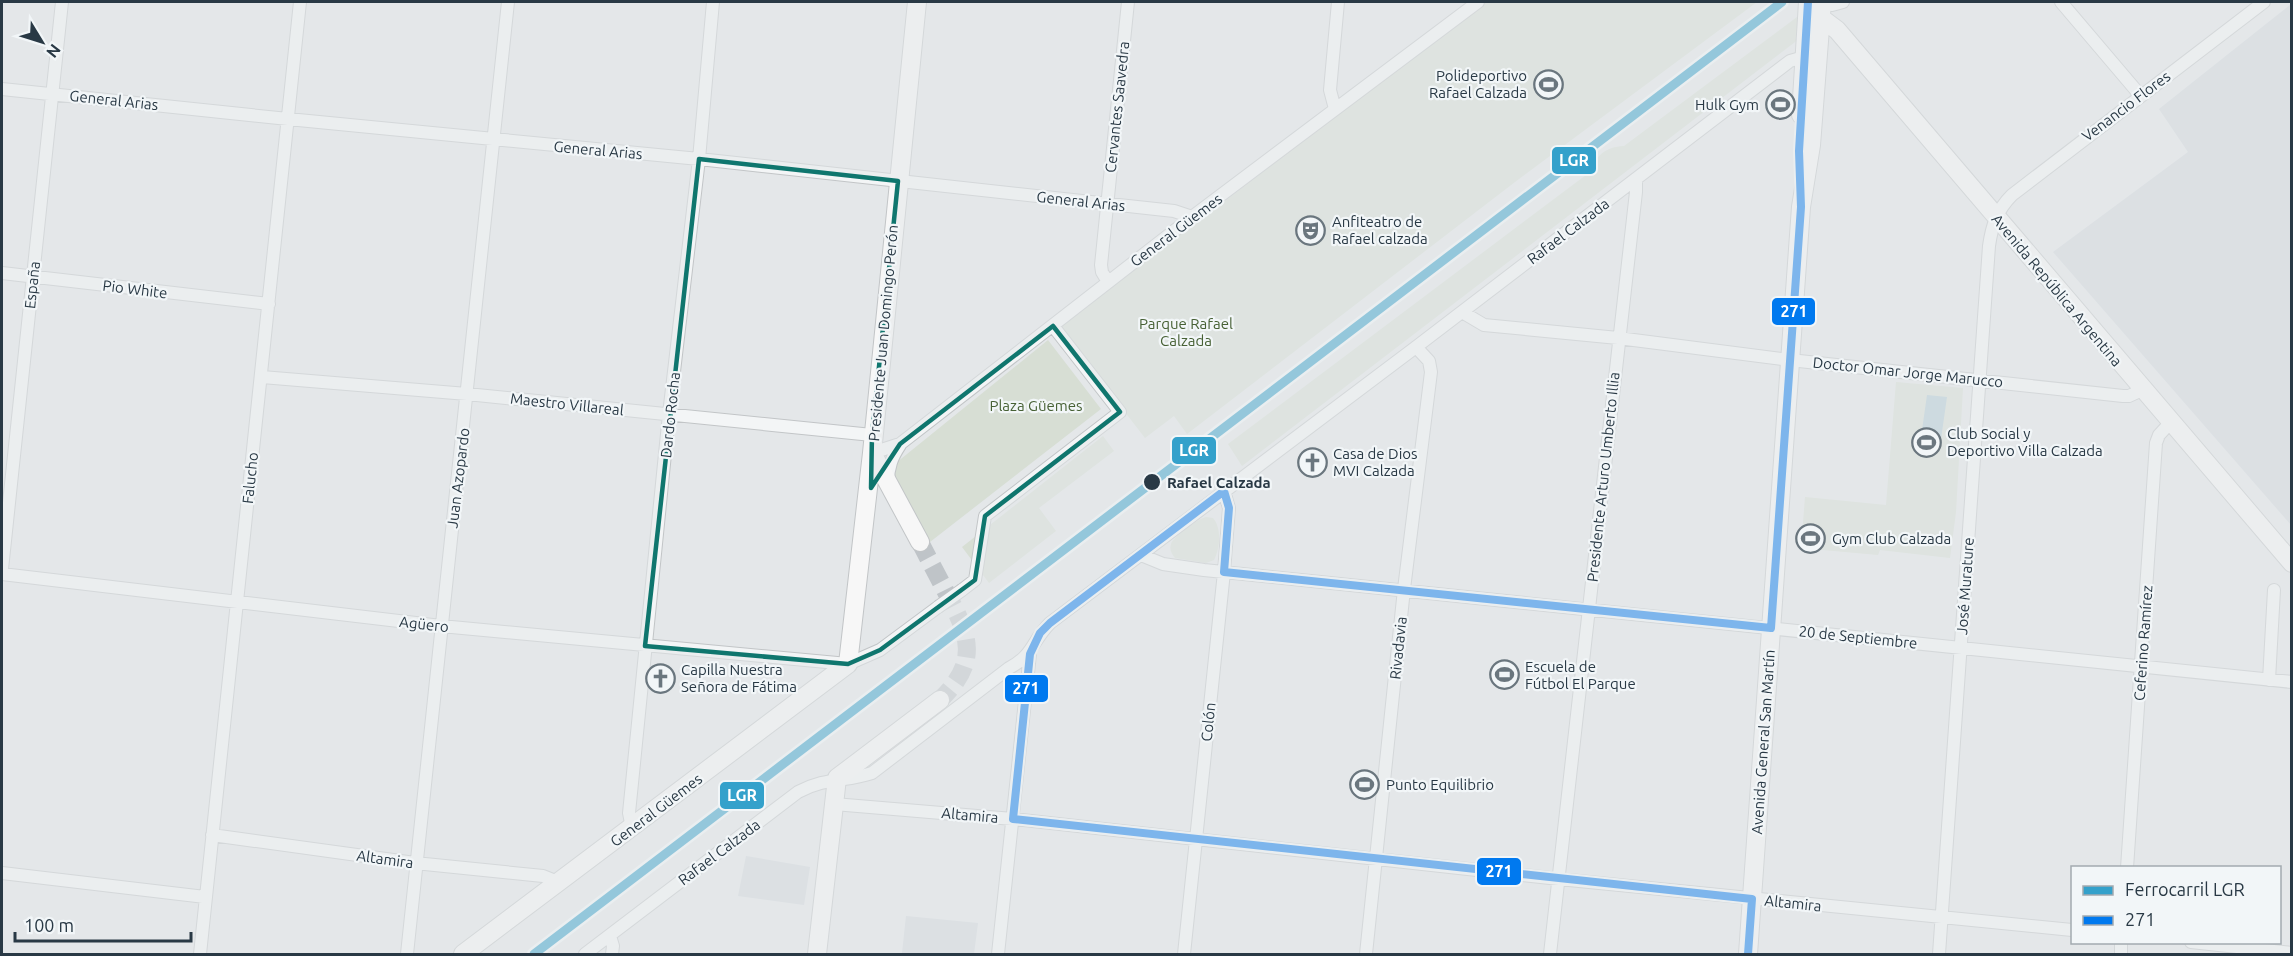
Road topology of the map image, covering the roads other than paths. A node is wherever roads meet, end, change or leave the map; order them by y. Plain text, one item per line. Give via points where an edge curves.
1 (62, 2) edge
2 (300, 2) edge
3 (508, 2) edge
4 (713, 2) edge
5 (916, 2) edge
6 (1128, 2) edge
7 (1338, 2) edge
8 (1478, 2) edge
9 (1843, 2) edge
10 (2061, 2) edge
11 (2264, 2) edge
12 (1818, 6) edge
13 (1804, 57) junction
14 (2, 88) edge
15 (53, 94) junction
16 (2140, 95) junction
17 (1335, 110) junction
18 (288, 119) junction
19 (494, 140) junction
20 (699, 159) junction
21 (1635, 179) junction
22 (897, 181) junction
23 (1107, 204) junction
24 (1801, 207) junction
25 (1192, 217) junction
26 (1995, 217) junction
27 (2, 273) edge
28 (33, 277) junction
29 (1108, 282) junction
30 (269, 304) junction
31 (1462, 312) junction
32 (1053, 326) junction
33 (1618, 338) junction
34 (1416, 347) junction
35 (1790, 360) junction
36 (262, 377) junction
37 (1980, 380) junction
38 (2142, 390) junction
39 (467, 394) junction
40 (669, 414) junction
41 (2170, 423) junction
42 (872, 444) junction
43 (900, 444) junction
44 (888, 483) junction
45 (1224, 491) junction
46 (920, 542) tunnel mouth
47 (1141, 555) junction
48 (2292, 563) edge
49 (2, 569) edge
50 (1224, 572) junction
51 (2, 574) edge
52 (1404, 589) junction
53 (2274, 590) dead end
54 (237, 603) junction
55 (1588, 610) junction
56 (441, 626) junction
57 (1771, 628) junction
58 (645, 645) junction
59 (1961, 648) junction
60 (1029, 654) junction
61 (848, 664) junction
62 (2142, 667) junction
63 (2270, 680) junction
64 (2292, 682) edge
65 (940, 700) tunnel mouth
66 (837, 778) junction
67 (834, 804) junction
68 (1013, 819) junction
69 (632, 828) junction
70 (212, 835) junction
71 (1196, 839) junction
72 (1376, 859) junction
73 (415, 863) junction
74 (2127, 866) edge
75 (2, 873) edge
76 (1558, 879) junction
77 (558, 882) junction
78 (205, 897) junction
79 (1752, 899) junction
80 (1942, 917) junction
81 (2071, 930) edge
82 (610, 936) junction
83 (2209, 944) edge
84 (2292, 953) edge
85 (200, 954) edge
86 (406, 954) edge
87 (463, 954) edge
88 (585, 954) edge
89 (612, 954) edge
90 (817, 954) edge
91 (998, 954) edge
92 (1184, 954) edge
93 (1366, 954) edge
94 (1550, 954) edge
95 (1748, 954) edge
96 (1939, 954) edge

1 - 15 street, España
2 - 18 street, Falucho
3 - 19 street, Juan Azopardo
4 - 20 street, Dardo Rocha
5 - 22 main road, Presidente Juan Domingo Perón
6 - 23 street, Cervantes Saavedra
7 - 17 street via 1330,90
8 - 17 street, General Güemes
9 - 12 street
10 - 16 street
11 - 16 street, Venancio Flores
12 - 13 main road, Avenida General San Martín
12 - 24 main road, Avenida General San Martín via 1811,145
12 - 26 main road, Avenida República Argentina
13 - 21 street, Rafael Calzada via 1791,61
13 - 24 main road, Avenida General San Martín via 1799,151
14 - 15 street, General Arias
15 - 18 street, General Arias
15 - 28 street, España
16 - 26 street, Venancio Flores via 2012,195
17 - 25 street, General Güemes
18 - 19 street, General Arias
18 - 30 street, Falucho
19 - 20 street, General Arias
19 - 39 street, Juan Azopardo
20 - 22 street, General Arias
20 - 40 street, Dardo Rocha
21 - 31 street, Rafael Calzada
21 - 33 street, Presidente Arturo Umberto Illia
22 - 23 street, General Arias
22 - 42 main road, Presidente Juan Domingo Perón
23 - 25 street, General Arias via 1174,211
23 - 29 street, Cervantes Saavedra via 1101,265
24 - 35 main road, Avenida General San Martín
25 - 29 street, General Güemes
26 - 37 street, José Murature via 1989,246
26 - 38 main road, Avenida República Argentina
27 - 28 street, Pio White
28 - 30 street, Pio White
28 - 49 street, España
29 - 32 street, General Güemes
30 - 36 street, Falucho
31 - 33 street, Doctor Omar Jorge Marucco via 1484,325
31 - 34 street, Rafael Calzada
32 - 43 street, General Güemes
32 - 61 street, bridge via 1120,412 986,516 975,580 880,650
33 - 35 street, Doctor Omar Jorge Marucco
33 - 55 street, Presidente Arturo Umberto Illia
34 - 45 street, Rafael Calzada
34 - 52 street, Rivadavia via 1429,361 1431,372
35 - 37 street, Doctor Omar Jorge Marucco
35 - 57 main road, Avenida General San Martín
36 - 39 street, Maestro Villareal
36 - 54 street, Falucho
37 - 38 street, Doctor Omar Jorge Marucco via 2123,396
37 - 59 street, José Murature
38 - 41 main road, Avenida República Argentina
39 - 40 street, Maestro Villareal
39 - 56 street, Juan Azopardo
40 - 42 street, Maestro Villareal
40 - 58 street, Dardo Rocha
41 - 48 main road, Avenida República Argentina
41 - 62 street, Ceferino Ramírez via 2156,443
42 - 43 street, General Güemes
42 - 44 main road
42 - 61 main road, Presidente Juan Domingo Perón
43 - 44 street via 888,470
44 - 46 main road
45 - 47 street, Rafael Calzada
45 - 50 street, Colón via 1229,508
47 - 50 street, 20 de Septiembre via 1163,564
47 - 60 street, Rafael Calzada via 1050,623
50 - 52 street, 20 de Septiembre
50 - 71 street, Colón
51 - 54 street, Agüero
52 - 55 street, 20 de Septiembre
52 - 72 street, Rivadavia
53 - 63 street
54 - 56 street, Agüero
54 - 70 street, Falucho
55 - 57 street, 20 de Septiembre
55 - 76 street, Presidente Arturo Umberto Illia
56 - 58 street, Agüero
56 - 73 street, Juan Azopardo
57 - 59 street, 20 de Septiembre
57 - 79 main road, Avenida General San Martín
58 - 61 street, Agüero
58 - 69 street, Dardo Rocha via 629,813
59 - 62 street, 20 de Septiembre
59 - 80 street, José Murature
60 - 66 street, Rafael Calzada via 872,773
60 - 68 street
61 - 69 main road, General Güemes
62 - 63 street, 20 de Septiembre
62 - 74 street, Ceferino Ramírez
63 - 64 street, 20 de Septiembre
65 - 66 main road
66 - 67 main road
66 - 82 street, Rafael Calzada via 814,783 798,792
67 - 68 street, Altamira
67 - 90 main road
68 - 71 street, Altamira
68 - 91 street
69 - 77 main road, General Güemes
70 - 73 street, Altamira
70 - 78 street, Falucho
71 - 72 street, Altamira
71 - 92 street, Colón
72 - 76 street, Altamira
72 - 93 street, Rivadavia
73 - 77 street, Altamira via 543,876
73 - 86 street, Juan Azopardo
75 - 78 street
76 - 79 street, Altamira
76 - 94 street, Presidente Arturo Umberto Illia
77 - 87 main road, General Güemes
78 - 85 street, Falucho
79 - 80 street, Altamira
79 - 95 main road, Avenida General San Martín
80 - 81 street, Altamira
80 - 96 street, José Murature
82 - 88 street, Rafael Calzada
82 - 89 street
83 - 84 street

